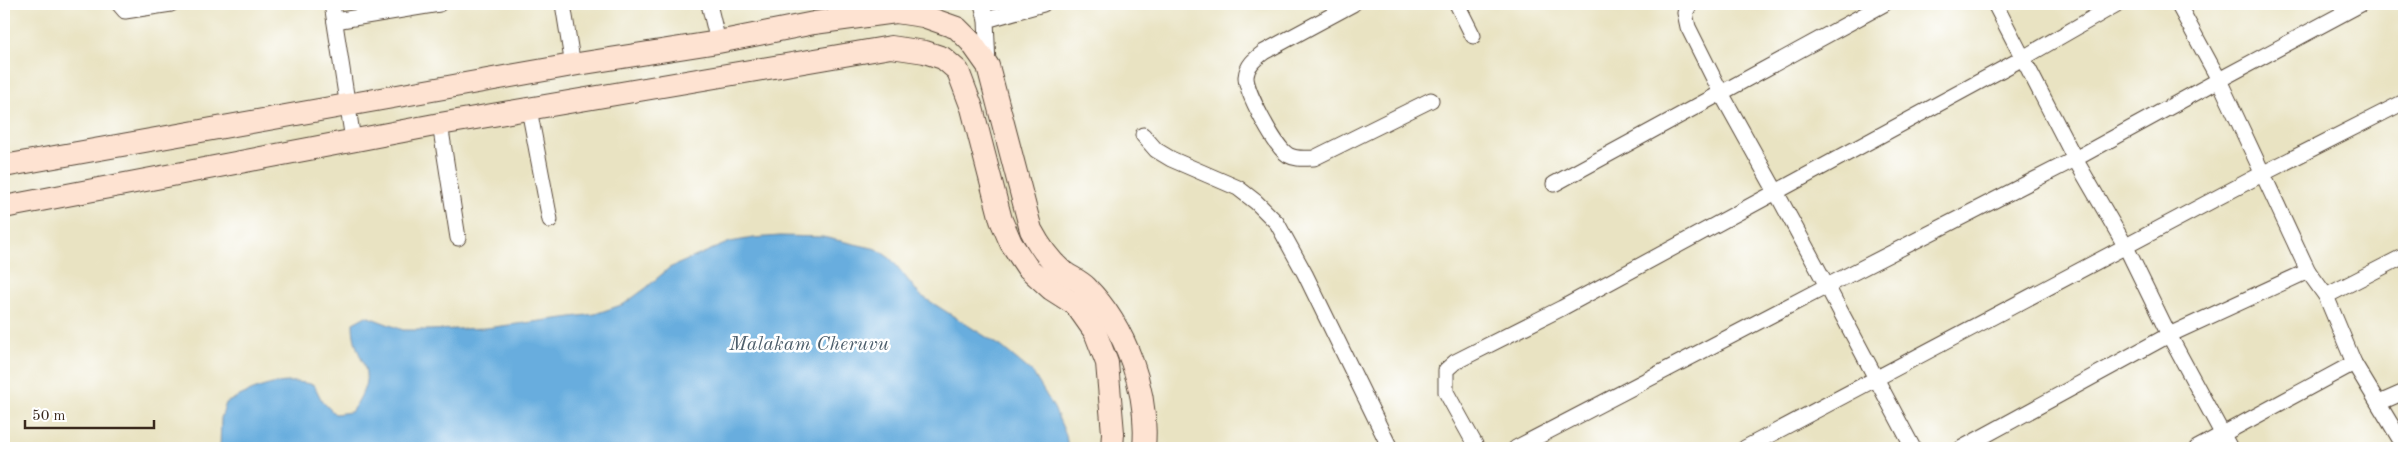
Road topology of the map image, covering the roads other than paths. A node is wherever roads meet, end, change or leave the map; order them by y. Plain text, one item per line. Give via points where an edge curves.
1 (119, 4) edge
2 (171, 4) edge
3 (332, 4) edge
4 (440, 4) edge
5 (563, 4) edge
6 (709, 4) edge
7 (982, 4) edge
8 (1043, 4) edge
9 (1353, 4) edge
10 (1457, 4) edge
11 (1690, 4) edge
12 (1884, 4) edge
13 (1995, 4) edge
14 (2117, 4) edge
15 (2178, 4) edge
16 (2361, 4) edge
17 (986, 20) junction
18 (335, 21) junction
19 (1473, 36) dead end
20 (718, 42) junction
21 (2023, 58) junction
22 (573, 66) junction
23 (988, 66) junction
24 (2219, 80) junction
25 (1721, 93) junction
26 (1431, 100) dead end
27 (2404, 102) edge
28 (348, 105) junction
29 (529, 109) junction
30 (440, 124) junction
31 (1143, 135) dead end
32 (353, 140) junction
33 (2075, 159) junction
34 (4, 166) edge
35 (2262, 174) junction
36 (1554, 184) dead end
37 (1776, 192) junction
38 (4, 207) edge
39 (550, 220) dead end
40 (1031, 230) junction
41 (458, 238) dead end
42 (1011, 243) junction
43 (2126, 247) junction
44 (2404, 256) edge
45 (2308, 271) junction
46 (1828, 286) junction
47 (2326, 296) junction
48 (1104, 327) junction
49 (2169, 335) junction
50 (2354, 363) junction
51 (1878, 378) junction
52 (2404, 392) edge
53 (2379, 403) junction
54 (2227, 441) edge
55 (2404, 446) edge
56 (1112, 448) edge
57 (1144, 448) edge
58 (1390, 448) edge
59 (1477, 448) edge
60 (1516, 448) edge
61 (1745, 448) edge
62 (1913, 448) edge
63 (1962, 448) edge
64 (2196, 448) edge

1 - 2 street via 125,11
3 - 18 street
4 - 18 street
5 - 22 street
6 - 20 street
7 - 17 street
8 - 17 street
9 - 26 street via 1251,62 1246,76 1249,91 1277,145 1296,159 1314,158
10 - 19 street
11 - 25 street via 1685,13 1688,27
12 - 25 street
13 - 21 street
14 - 21 street
15 - 24 street
16 - 24 street
17 - 23 street
18 - 28 street
20 - 22 street
20 - 23 street via 814,23 896,12 924,16 957,28
21 - 33 street
21 - 37 street
22 - 28 street
23 - 40 street
24 - 33 street
24 - 35 street
25 - 36 street
25 - 37 street
27 - 35 street
28 - 32 street
28 - 34 street
29 - 30 street
29 - 39 street
29 - 42 street via 891,47 925,52 943,58 958,71 972,108 1001,220
30 - 32 street
30 - 41 street
31 - 58 street via 1156,150 1171,160 1238,188 1277,223
32 - 38 street
33 - 43 street
33 - 46 street
35 - 43 street
35 - 45 street
37 - 46 street
37 - 59 street via 1455,362 1446,370 1446,392
40 - 42 street
40 - 48 street via 1042,251 1061,271 1085,285
42 - 48 street via 1027,267 1051,289
43 - 49 street
43 - 51 street
44 - 47 street
45 - 47 street
45 - 49 street
46 - 51 street
46 - 60 street
47 - 50 street
48 - 56 street via 1114,433
48 - 57 street via 1122,337 1137,380 1146,429
49 - 54 street
49 - 63 street
50 - 53 street
50 - 54 street
51 - 61 street
51 - 62 street
52 - 53 street
53 - 55 street
54 - 64 street

